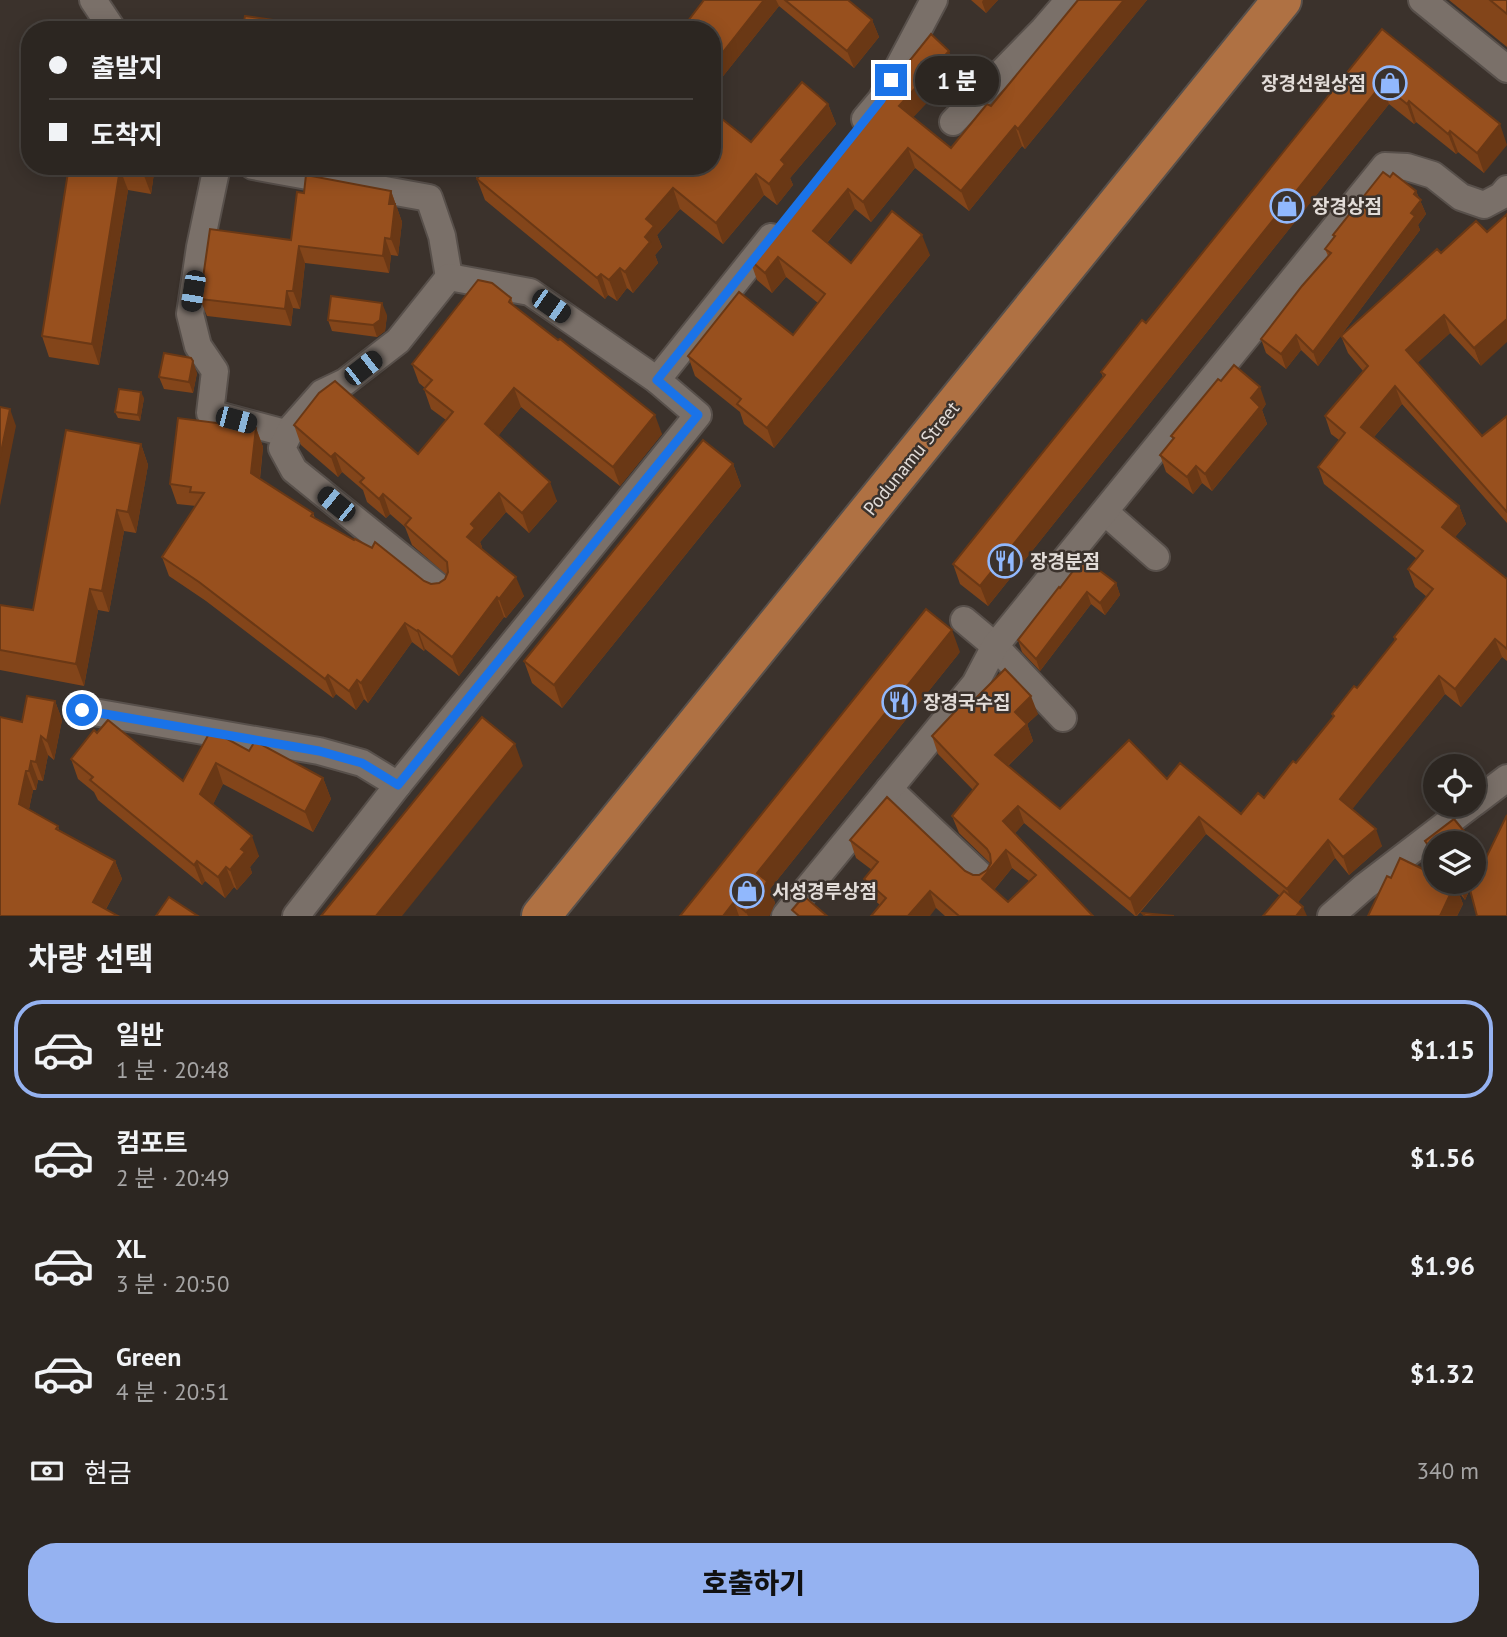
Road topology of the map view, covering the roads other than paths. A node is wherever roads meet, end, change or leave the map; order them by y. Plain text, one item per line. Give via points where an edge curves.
1 (93, 0) edge
2 (934, 0) edge
3 (1069, 0) edge
4 (1282, 0) edge
5 (1422, 0) edge
6 (107, 21) edge
7 (1507, 69) edge
8 (953, 122) dead end
9 (846, 143) edge
10 (215, 175) edge
11 (302, 175) edge
12 (1507, 189) edge
13 (786, 218) edge
14 (449, 277) junction
15 (657, 380) junction
16 (289, 435) junction
17 (1105, 512) junction
18 (1156, 557) dead end
19 (440, 588) edge
20 (964, 620) dead end
21 (995, 646) junction
22 (82, 710) dead end
23 (1063, 718) dead end
24 (1507, 778) edge
25 (398, 785) junction
26 (889, 789) junction
27 (1486, 794) edge
28 (1455, 817) edge
29 (982, 877) edge
30 (296, 916) edge
31 (541, 916) edge
32 (785, 916) edge
33 (1331, 916) edge

1 - 6 street
2 - 9 street via 881,100
3 - 8 street
4 - 31 main road, Podunamu Street
5 - 7 street
10 - 16 street via 190,314 198,346 215,371 210,413
11 - 14 street via 429,198 443,236
12 - 17 street via 1484,205 1461,197 1433,176 1407,167 1385,166
13 - 15 street
14 - 15 street via 530,292
14 - 16 street via 398,341 345,382 322,393
15 - 25 street via 698,415
16 - 19 street via 282,448 294,470
17 - 18 street
17 - 21 street
20 - 21 street
21 - 23 street
21 - 26 street via 975,684
22 - 25 street via 319,751 362,763
24 - 27 street
25 - 30 street
26 - 29 street
26 - 32 street
28 - 33 street

